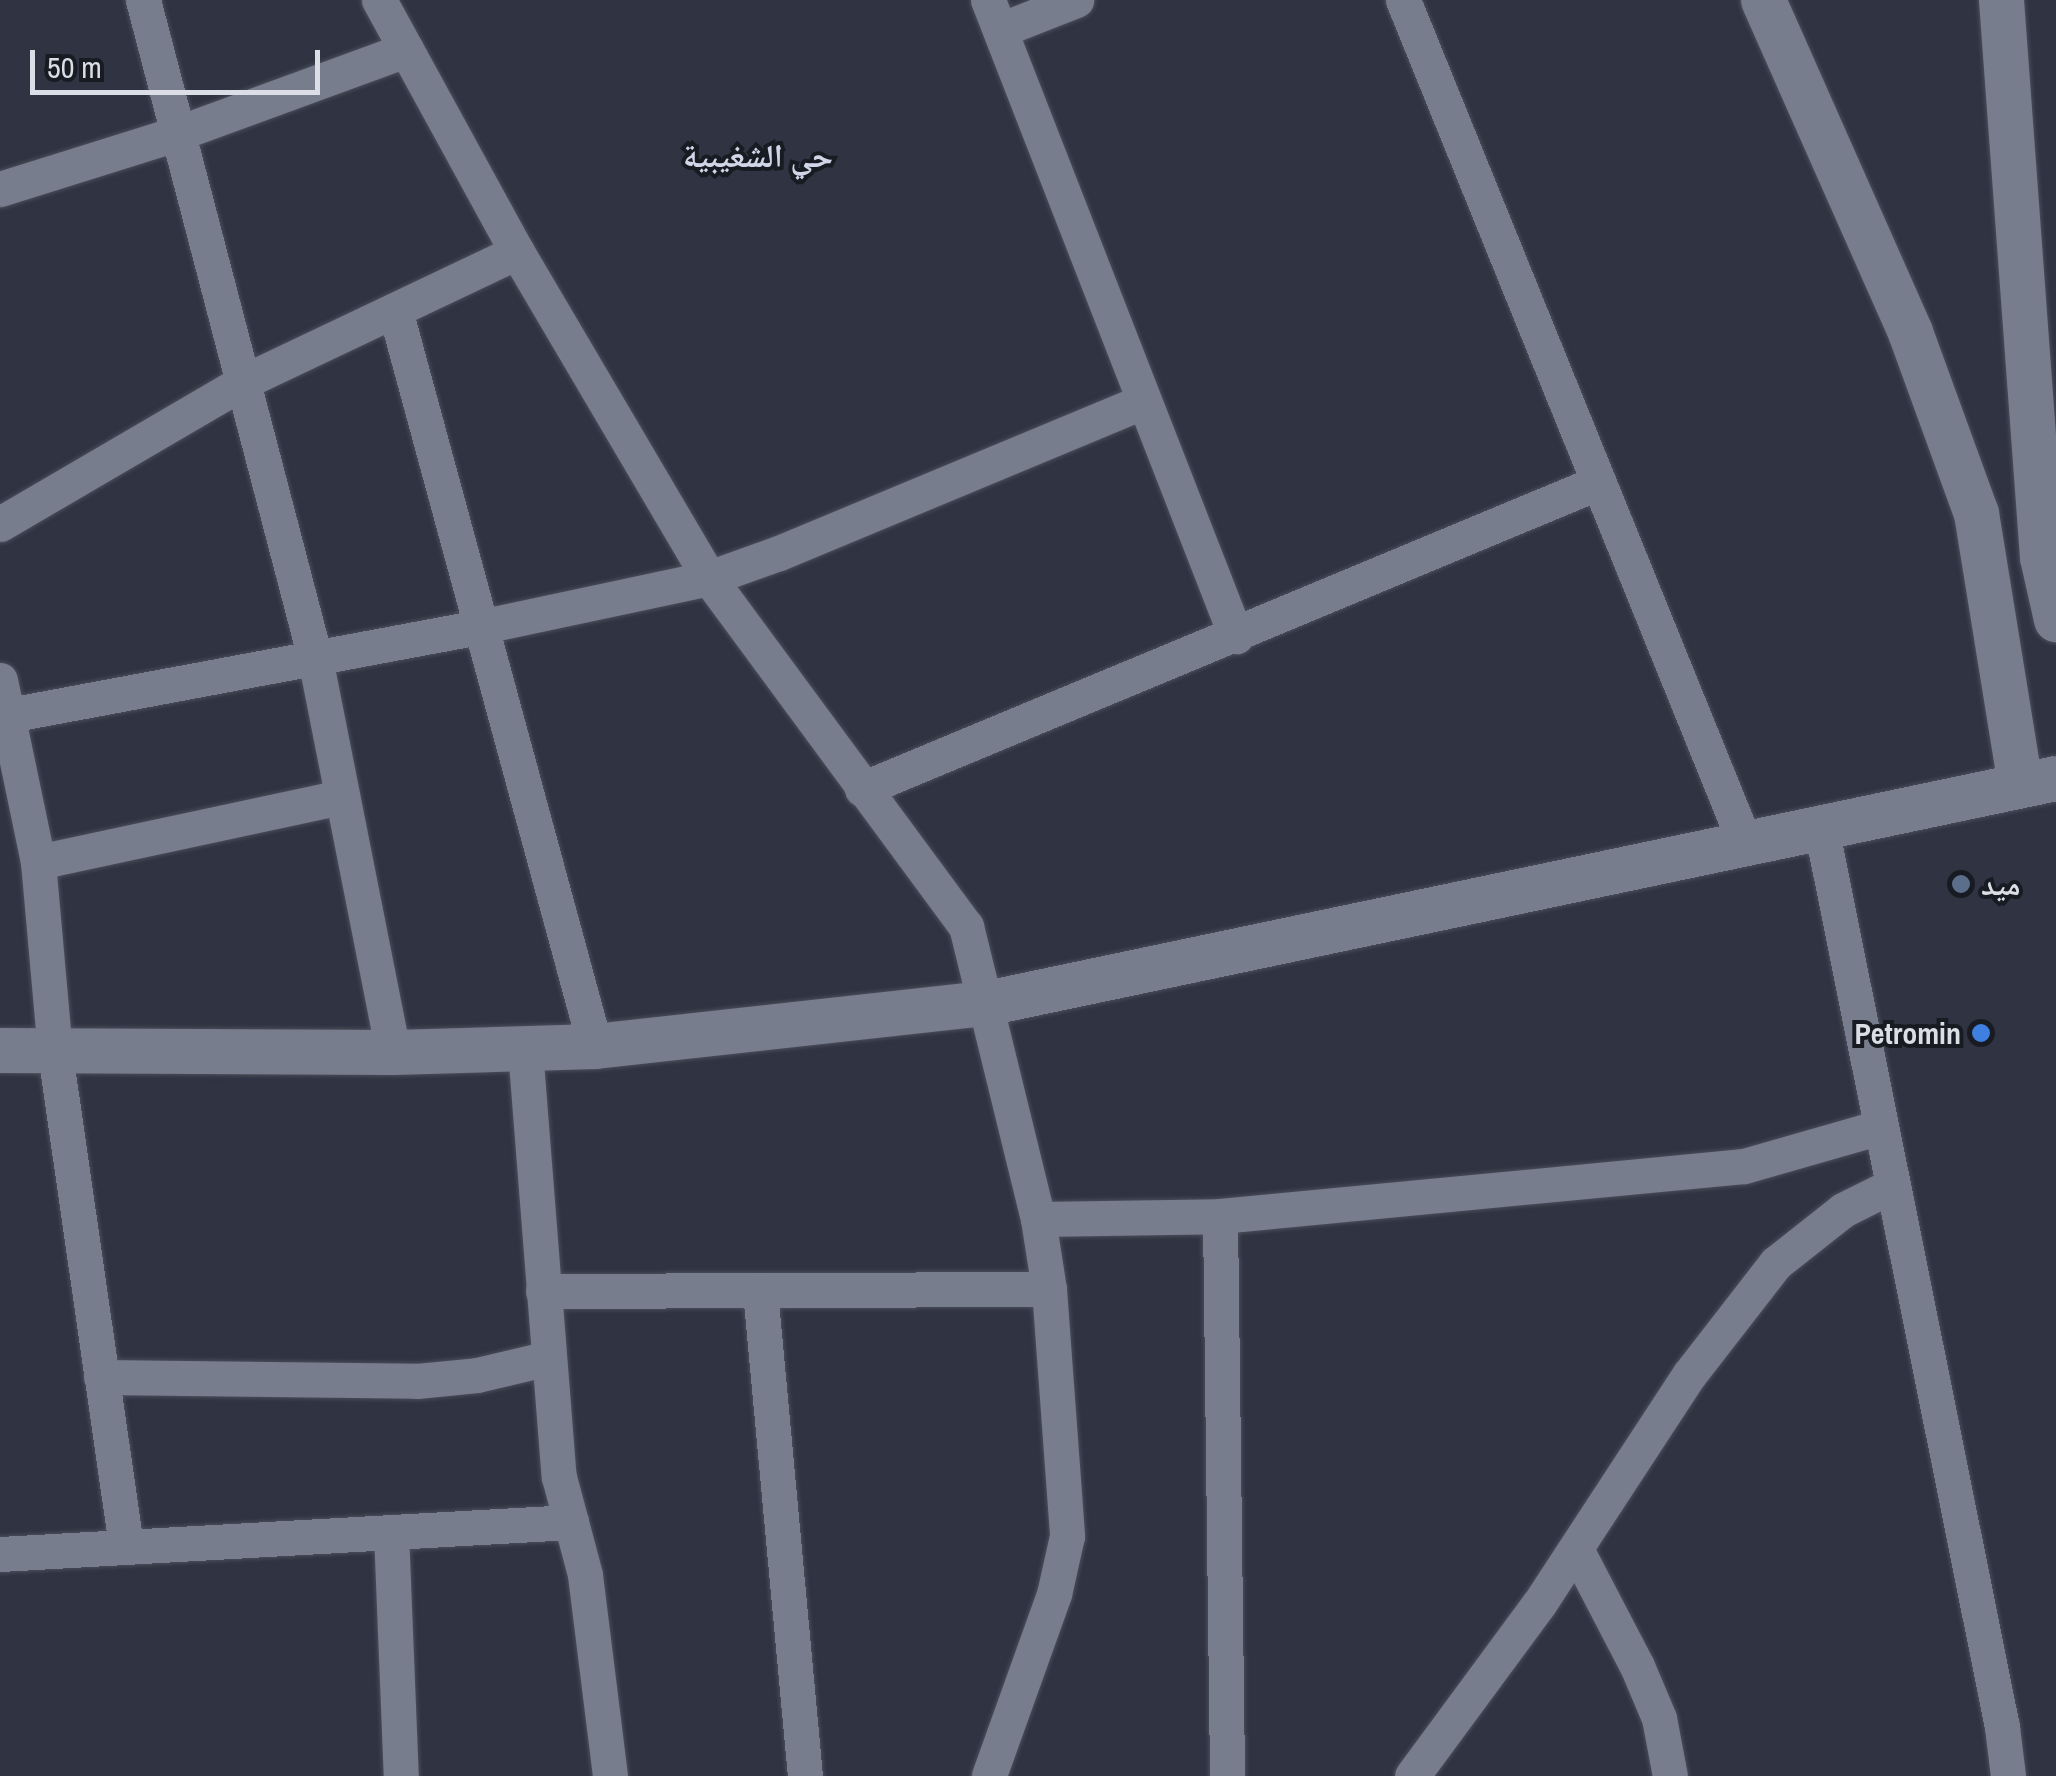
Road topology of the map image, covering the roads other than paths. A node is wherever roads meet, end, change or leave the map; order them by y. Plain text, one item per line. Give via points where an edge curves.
1 (143, 0) edge
2 (379, 0) edge
3 (1076, 0) edge
4 (1403, 0) edge
5 (1763, 0) edge
6 (2001, 0) edge
7 (994, 15) edge
8 (406, 50) junction
9 (176, 134) junction
10 (0, 189) edge
11 (517, 252) junction
12 (395, 310) junction
13 (245, 380) junction
14 (1144, 401) junction
15 (1598, 482) junction
16 (0, 524) edge
17 (709, 578) junction
18 (2056, 619) edge
19 (484, 626) junction
20 (1236, 636) junction
21 (315, 658) junction
22 (0, 680) edge
23 (9, 715) junction
24 (2044, 782) edge
25 (862, 789) junction
26 (342, 797) junction
27 (1822, 827) junction
28 (1745, 843) junction
29 (38, 862) junction
30 (986, 1003) junction
31 (595, 1046) junction
32 (525, 1048) junction
33 (0, 1050) edge
34 (55, 1052) junction
35 (394, 1052) junction
36 (0, 1058) edge
37 (1880, 1127) junction
38 (1891, 1186) junction
39 (1220, 1216) junction
40 (1038, 1219) junction
41 (1050, 1289) junction
42 (760, 1290) junction
43 (543, 1291) junction
44 (549, 1358) junction
45 (101, 1377) junction
46 (570, 1522) junction
47 (391, 1532) junction
48 (126, 1547) junction
49 (1576, 1549) junction
50 (0, 1554) edge
51 (400, 1776) edge
52 (610, 1776) edge
53 (806, 1776) edge
54 (990, 1776) edge
55 (1227, 1776) edge
56 (1412, 1776) edge
57 (1670, 1776) edge
58 (2008, 1776) edge

1 - 9 street
2 - 8 street
3 - 7 street
4 - 15 street
5 - 24 street via 1910,332 1976,513
6 - 18 street via 2042,557
7 - 14 street
8 - 9 street
8 - 11 street
9 - 10 street
9 - 13 street
11 - 12 street
11 - 17 street
12 - 13 street
12 - 19 street
13 - 16 street
13 - 21 street
14 - 17 street
14 - 20 street
15 - 20 street
15 - 28 street
17 - 19 street
17 - 25 street
19 - 21 street
19 - 31 street
20 - 25 street
21 - 23 street
21 - 26 street
22 - 23 street
23 - 29 street
24 - 27 street
25 - 30 street via 966,926
26 - 29 street
26 - 35 street
27 - 28 street
27 - 37 street
28 - 30 street
29 - 34 street
30 - 31 street
30 - 40 street
31 - 32 street
32 - 35 street
32 - 43 street
33 - 34 street
34 - 35 street
34 - 36 street
34 - 45 street
37 - 38 street
37 - 39 street via 1744,1166
38 - 49 street via 1843,1210 1776,1262 1689,1376
38 - 58 street
39 - 40 street
39 - 55 street
40 - 41 street
41 - 42 street
41 - 54 street via 1067,1536 1054,1594
42 - 43 street
42 - 53 street
43 - 44 street
44 - 45 street via 477,1376 417,1381
44 - 46 street via 558,1477
45 - 48 street
46 - 47 street
46 - 52 street via 585,1575
47 - 48 street
47 - 51 street
48 - 50 street
49 - 56 street
49 - 57 street via 1659,1718

